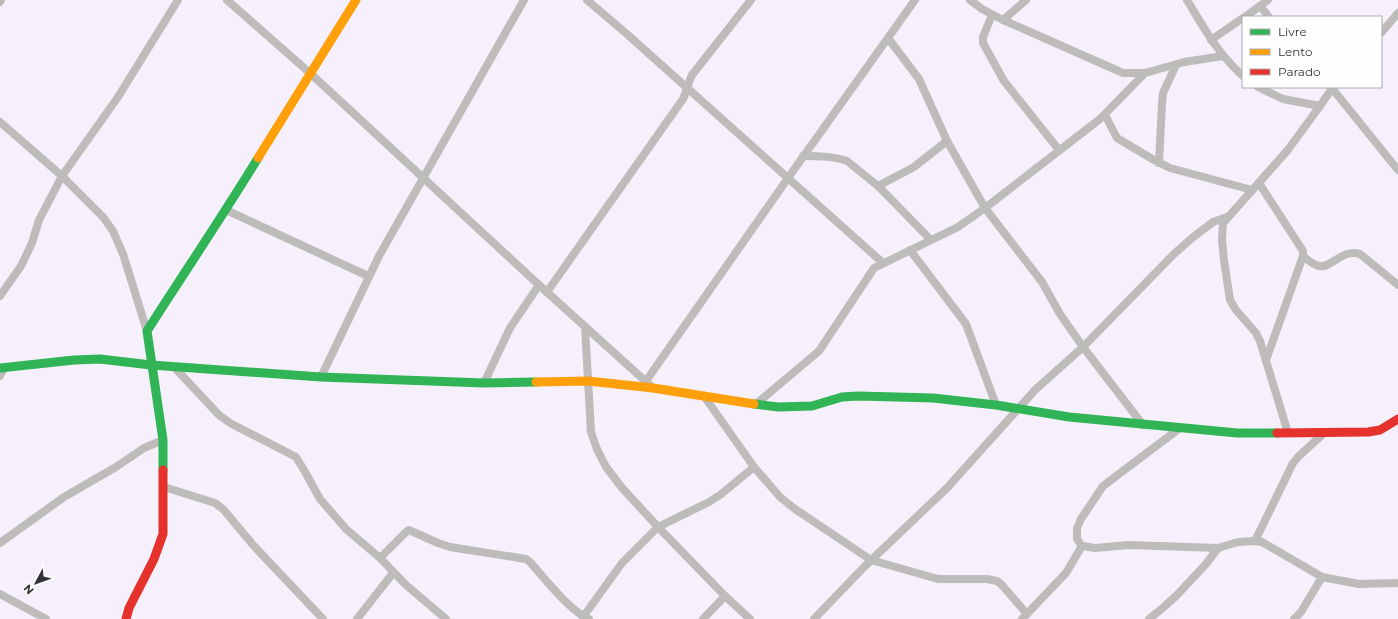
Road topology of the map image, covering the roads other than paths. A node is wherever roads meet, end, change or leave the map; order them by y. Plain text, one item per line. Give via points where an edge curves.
1 (178, 0) edge
2 (227, 0) edge
3 (356, 0) edge
4 (524, 0) edge
5 (587, 0) edge
6 (751, 0) edge
7 (915, 0) edge
8 (970, 0) edge
9 (1026, 0) edge
10 (1187, 0) edge
11 (1268, 0) edge
12 (1260, 6) junction
13 (1398, 13) edge
14 (992, 15) junction
15 (1247, 16) edge
16 (1269, 16) edge
17 (1242, 19) edge
18 (1003, 20) junction
19 (1382, 32) edge
20 (888, 38) junction
21 (1211, 40) junction
22 (1223, 56) junction
23 (1176, 65) junction
24 (1145, 73) junction
25 (311, 74) junction
26 (1242, 75) edge
27 (687, 87) junction
28 (1260, 88) edge
29 (1331, 88) edge
30 (1333, 88) edge
31 (1320, 106) junction
32 (1105, 115) junction
33 (0, 122) edge
34 (947, 141) junction
35 (1059, 150) junction
36 (804, 156) junction
37 (1159, 163) junction
38 (1398, 170) edge
39 (62, 176) junction
40 (424, 178) junction
41 (788, 178) junction
42 (1259, 183) junction
43 (878, 186) junction
44 (1252, 190) junction
45 (985, 208) junction
46 (226, 210) junction
47 (1227, 217) junction
48 (931, 240) junction
49 (910, 250) junction
50 (1303, 256) junction
51 (883, 263) junction
52 (368, 276) junction
53 (539, 285) junction
54 (1398, 285) edge
55 (547, 292) junction
56 (0, 296) edge
57 (585, 326) junction
58 (147, 331) junction
59 (1083, 347) junction
60 (1266, 360) junction
61 (151, 365) junction
62 (174, 366) junction
63 (1, 371) edge
64 (321, 377) junction
65 (588, 381) junction
66 (646, 381) junction
67 (484, 383) junction
68 (653, 388) junction
69 (704, 396) junction
70 (756, 404) junction
71 (996, 405) junction
72 (1017, 409) junction
73 (1398, 419) edge
74 (1142, 425) junction
75 (1180, 428) junction
76 (1288, 433) junction
77 (1324, 433) junction
78 (163, 440) junction
79 (754, 467) junction
80 (164, 487) junction
81 (658, 528) junction
82 (1255, 541) junction
83 (0, 543) edge
84 (1082, 546) junction
85 (1218, 548) junction
86 (380, 558) junction
87 (871, 560) junction
88 (393, 573) junction
89 (1322, 577) junction
90 (1398, 583) edge
91 (0, 594) edge
92 (726, 596) junction
93 (1025, 617) edge
94 (586, 618) edge
95 (46, 619) edge
96 (126, 619) edge
97 (323, 619) edge
98 (357, 619) edge
99 (446, 619) edge
100 (703, 619) edge
101 (750, 619) edge
102 (814, 619) edge
103 (1149, 619) edge
104 (1294, 619) edge

1 - 39 street via 118,97
2 - 25 street
3 - 25 street
4 - 40 street
5 - 27 street
6 - 27 street via 692,75
7 - 20 street
8 - 14 street
9 - 18 street
10 - 21 street
11 - 12 street
12 - 15 street
12 - 16 street
13 - 19 street
14 - 18 street
14 - 35 street via 983,37 986,50 1004,82
17 - 21 street
18 - 24 street via 1123,73
20 - 34 street via 919,79
20 - 36 street
21 - 22 street
22 - 23 street
22 - 26 street
23 - 24 street
23 - 37 street via 1163,92
24 - 32 street
25 - 40 street
25 - 46 street
27 - 41 street
27 - 55 street via 683,99
28 - 31 street via 1283,99
29 - 31 street
30 - 38 street
31 - 42 street via 1287,151
32 - 35 street
32 - 37 street via 1117,138
33 - 39 street
34 - 43 street via 914,167
34 - 45 street
35 - 45 street
36 - 41 street
36 - 43 street via 822,156 847,161
37 - 44 street
39 - 56 street via 39,220 21,266
39 - 58 street via 103,217 113,231 123,254
40 - 52 street
40 - 53 street
41 - 51 street
41 - 66 street
42 - 44 street
42 - 50 street via 1300,246
43 - 48 street
44 - 47 street
45 - 48 street via 958,227
45 - 59 street via 1042,282
46 - 52 street
46 - 58 street
47 - 59 street via 1213,222 1183,246
47 - 60 street via 1223,223 1222,240 1230,300 1256,333
48 - 49 street
49 - 51 street
49 - 71 street via 966,324
50 - 54 street via 1318,266 1324,266 1354,252
50 - 60 street
51 - 70 street via 870,273 819,351
52 - 64 street
53 - 55 street
53 - 67 street via 510,328
55 - 57 street
57 - 65 street
57 - 66 street
58 - 61 street
59 - 72 street
59 - 74 street
60 - 76 street
61 - 62 street
61 - 63 street via 100,359 74,360
61 - 78 street
62 - 64 street
62 - 86 street via 219,415 296,458 330,512
64 - 67 street
65 - 67 street
65 - 68 street
65 - 81 street via 591,432 597,449 606,467
66 - 68 street
68 - 69 street
69 - 70 street
69 - 79 street
70 - 71 street via 778,407 812,406 858,396 933,398
71 - 72 street
72 - 74 street
72 - 87 street via 947,488
73 - 77 street via 1380,430
74 - 75 street
75 - 76 street via 1237,433
75 - 84 street via 1103,486 1077,528 1076,539
76 - 77 street
77 - 82 street via 1293,463
78 - 80 street
78 - 83 street via 144,448 75,490
79 - 81 street via 709,502
79 - 87 street via 780,497 795,509
80 - 96 street via 163,534
80 - 97 street via 215,503 223,509 253,545
81 - 92 street
81 - 94 street via 622,563
82 - 85 street via 1238,542
82 - 89 street via 1262,542
84 - 85 street
84 - 93 street via 1066,573
85 - 103 street via 1177,595
86 - 88 street
86 - 94 street via 409,530 450,547 526,559 574,610
87 - 93 street via 938,580 997,581 1002,584
87 - 102 street
88 - 98 street
88 - 99 street
89 - 90 street via 1354,584
89 - 104 street
91 - 95 street
92 - 100 street
92 - 101 street

